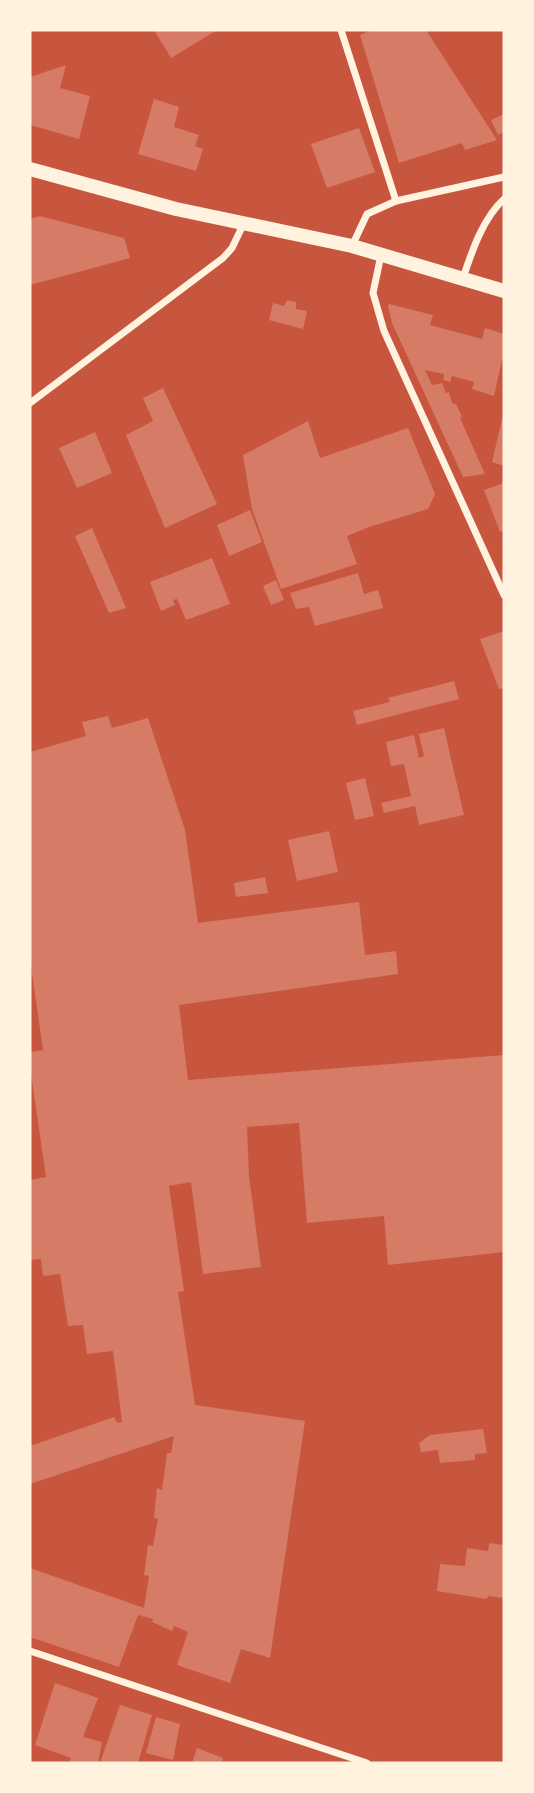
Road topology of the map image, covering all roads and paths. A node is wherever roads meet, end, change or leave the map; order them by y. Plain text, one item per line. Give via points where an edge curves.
1 (341, 30) edge
2 (30, 169) edge
3 (504, 177) edge
4 (504, 199) edge
5 (396, 201) junction
6 (243, 225) junction
7 (352, 246) junction
8 (381, 254) junction
9 (463, 278) junction
10 (504, 291) edge
11 (30, 403) edge
12 (504, 595) edge
13 (30, 1651) edge
14 (367, 1763) edge

1 - 5 street
2 - 6 main road
3 - 5 street
4 - 9 street via 475,243
5 - 7 street via 367,214
6 - 7 main road
6 - 11 street via 223,258
7 - 8 main road
8 - 9 main road
8 - 12 street via 373,293 384,331
9 - 10 main road
13 - 14 street

